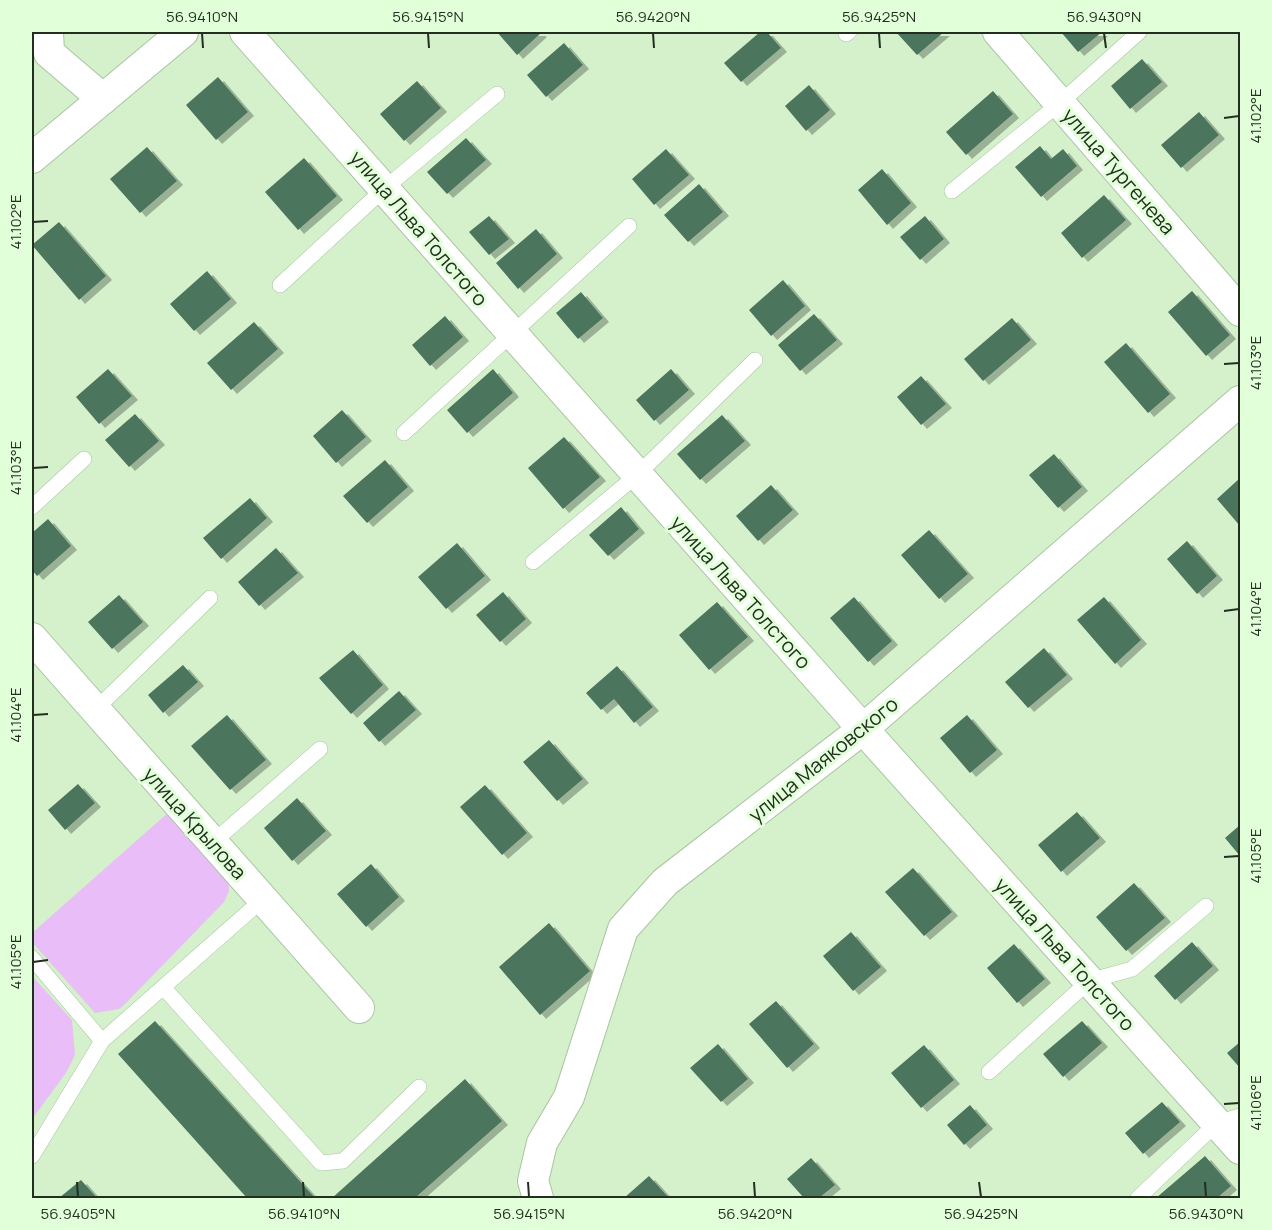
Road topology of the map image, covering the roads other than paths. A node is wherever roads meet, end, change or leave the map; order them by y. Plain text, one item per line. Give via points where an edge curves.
1 (183, 32) edge
2 (245, 32) edge
3 (998, 32) edge
4 (1139, 32) edge
5 (43, 46) edge
6 (497, 94) dead end
7 (103, 99) junction
8 (1060, 103) junction
9 (32, 158) edge
10 (384, 189) junction
11 (952, 191) dead end
12 (629, 226) dead end
13 (280, 285) dead end
14 (1240, 311) edge
15 (512, 333) junction
16 (755, 360) dead end
17 (1240, 401) edge
18 (404, 433) dead end
19 (84, 459) dead end
20 (637, 475) junction
21 (32, 507) edge
22 (533, 562) dead end
23 (210, 598) dead end
24 (32, 638) edge
25 (95, 710) junction
26 (862, 729) junction
27 (320, 749) dead end
28 (212, 843) junction
29 (262, 899) junction
30 (1206, 906) dead end
31 (32, 958) edge
32 (1089, 981) junction
33 (163, 987) junction
34 (359, 1008) dead end
35 (102, 1041) junction
36 (989, 1072) dead end
37 (419, 1087) dead end
38 (1229, 1120) edge
39 (1240, 1149) edge
40 (32, 1156) edge
41 (538, 1198) edge
42 (1138, 1198) edge

1 - 7 street
2 - 10 street, улица Льва Толстого
3 - 8 street, улица Тургенева
4 - 8 lane
5 - 7 street
6 - 10 lane
7 - 9 street
8 - 11 lane
8 - 14 street, улица Тургенева
10 - 13 lane
10 - 15 street, улица Льва Толстого
12 - 15 lane
15 - 18 lane
15 - 20 street, улица Льва Толстого
16 - 20 lane
17 - 26 street, улица Маяковского
19 - 21 lane
20 - 22 lane
20 - 26 street, улица Льва Толстого
23 - 25 lane
24 - 25 street, улица Крылова
25 - 28 street, улица Крылова
26 - 32 street, улица Льва Толстого
26 - 41 street, улица Маяковского via 665,882 623,929 568,1097 542,1143 533,1181
27 - 28 lane
28 - 29 street, улица Крылова
29 - 33 lane
29 - 34 street, улица Крылова
30 - 32 lane via 1132,969
31 - 35 lane
32 - 36 lane
32 - 38 street, улица Льва Толстого
33 - 35 lane
33 - 37 lane via 321,1164 343,1161
35 - 40 lane
38 - 39 street, улица Льва Толстого
38 - 42 lane

